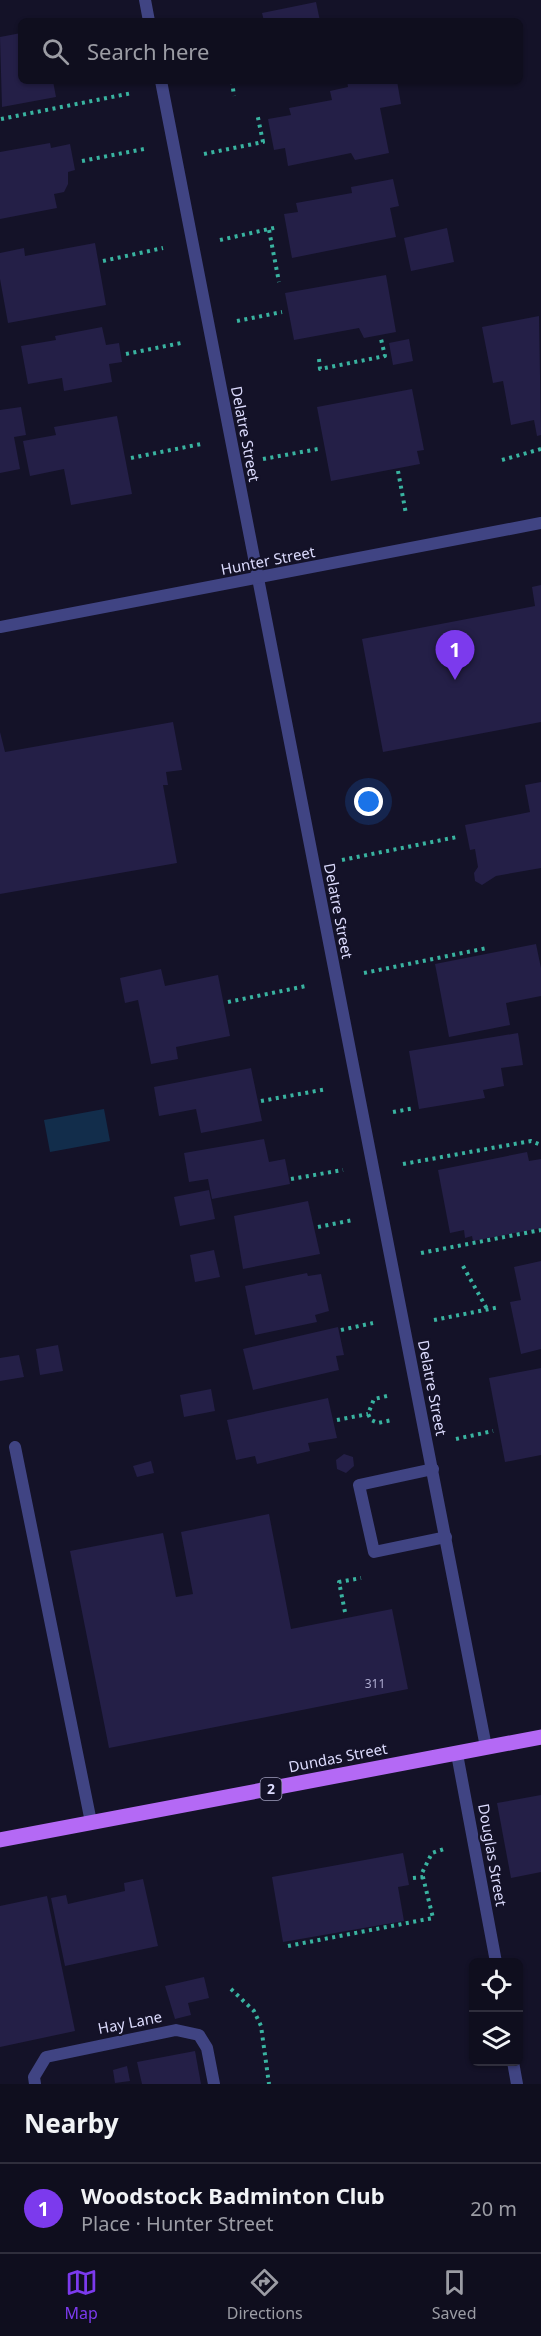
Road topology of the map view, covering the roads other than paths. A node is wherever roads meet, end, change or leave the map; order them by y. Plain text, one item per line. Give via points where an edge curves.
1 (145, 0) edge
2 (148, 18) edge
3 (162, 84) edge
4 (541, 523) edge
5 (257, 578) junction
6 (0, 627) edge
7 (15, 1447) dead end
8 (433, 1469) junction
9 (446, 1537) junction
10 (541, 1737) edge
11 (486, 1747) junction
12 (457, 1754) junction
13 (91, 1822) junction
14 (0, 1840) edge
15 (495, 1958) edge
16 (514, 2066) edge
17 (35, 2084) edge
18 (214, 2084) edge
19 (518, 2084) edge

1 - 2 street
3 - 5 street, Delatre Street
4 - 5 street, Hunter Street
5 - 6 street, Hunter Street
5 - 8 street, Delatre Street
7 - 13 street
8 - 9 street, Delatre Street
8 - 9 street via 359,1485 374,1552
9 - 11 street, Delatre Street
10 - 11 main road, Dundas Street / 2
11 - 12 main road, Dundas Street / 2
12 - 13 main road, Dundas Street / 2
12 - 15 street, Douglas Street
13 - 14 main road, Dundas Street / 2
16 - 19 street
17 - 18 street, Hay Lane via 34,2077 46,2057 176,2030 198,2035 207,2048

